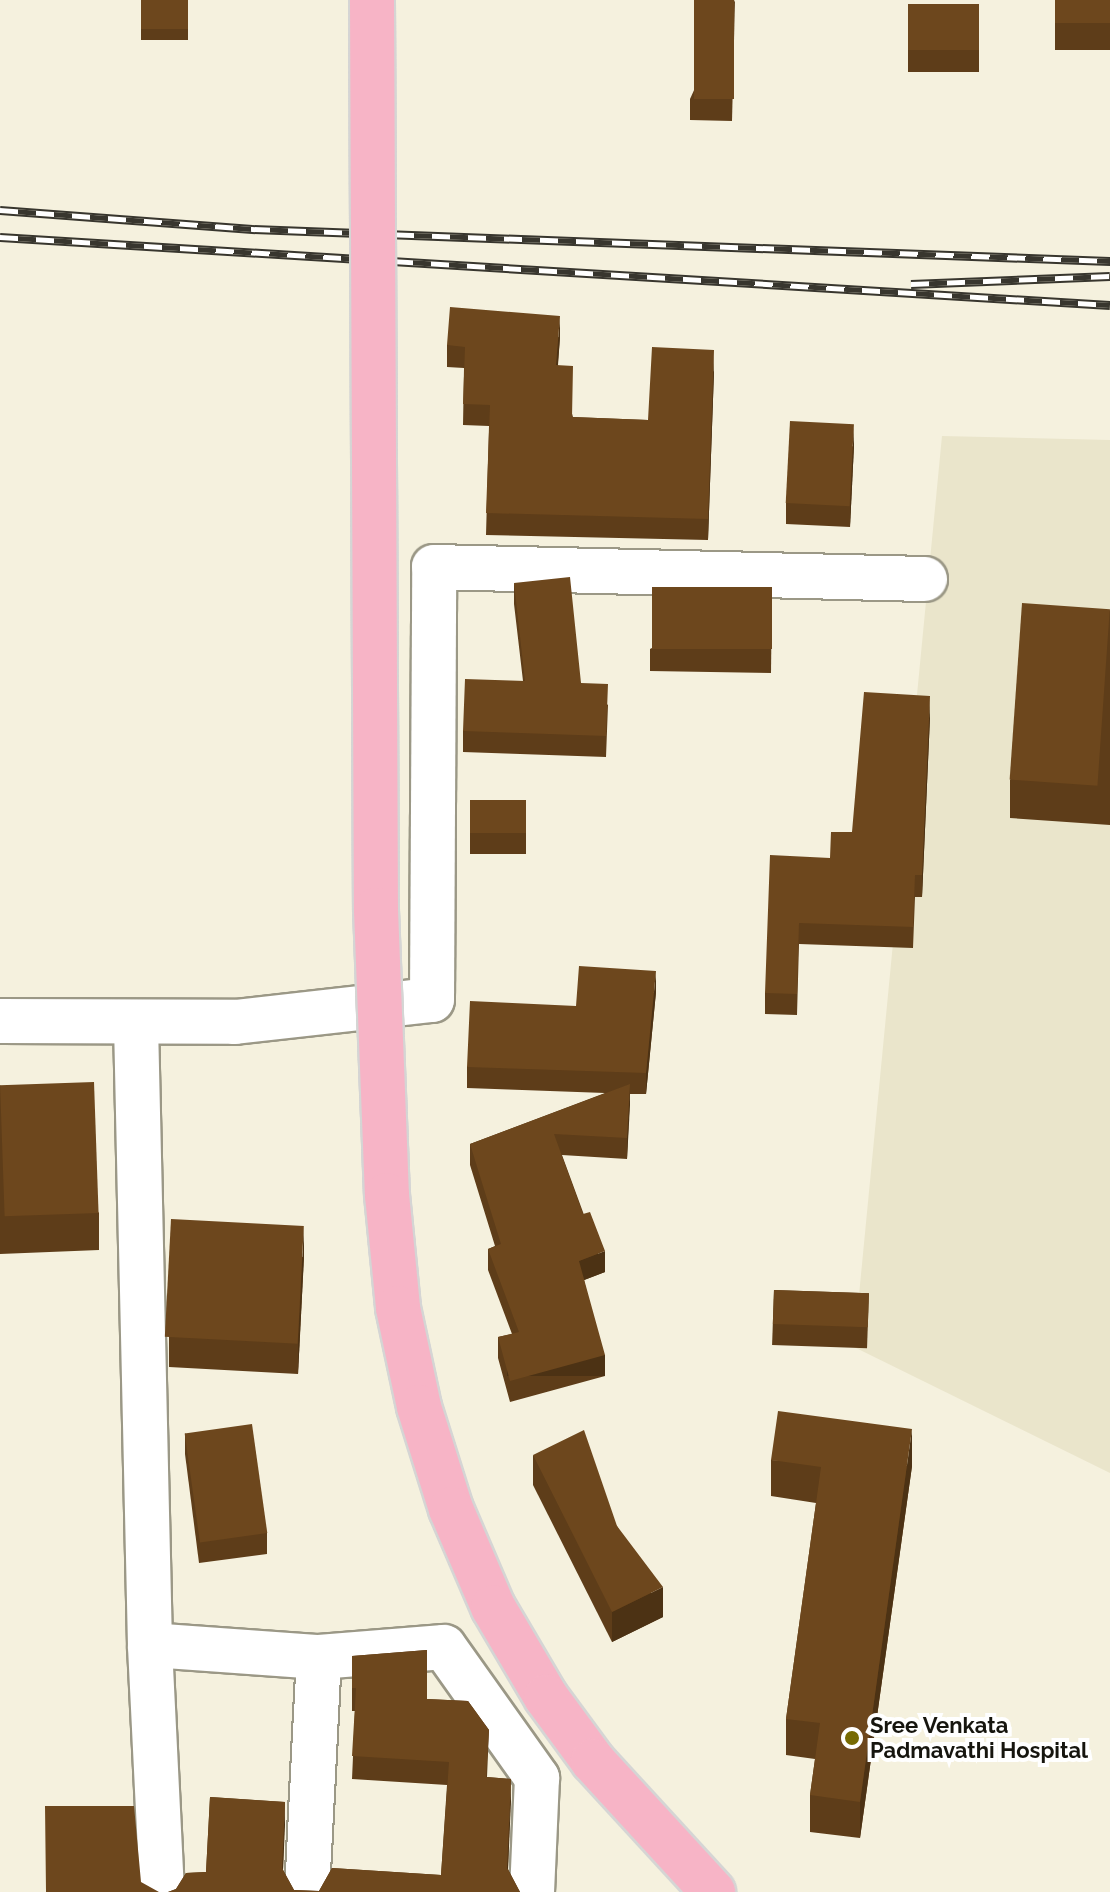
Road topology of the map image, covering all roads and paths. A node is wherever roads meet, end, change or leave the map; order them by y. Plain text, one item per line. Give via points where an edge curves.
1 (372, 0) edge
2 (925, 579) dead end
3 (0, 1021) edge
4 (136, 1024) junction
5 (150, 1645) junction
6 (319, 1657) junction
7 (162, 1892) edge
8 (307, 1892) edge
9 (532, 1892) edge
10 (713, 1892) edge

1 - 10 highway, bridge via 376,910 387,1195 398,1308 419,1407 451,1509 493,1607 546,1697 593,1761
2 - 4 street via 434,567 432,1000 325,1016
3 - 4 street
4 - 5 street
5 - 6 street
5 - 7 street
6 - 8 street
6 - 9 street via 444,1647 537,1778

